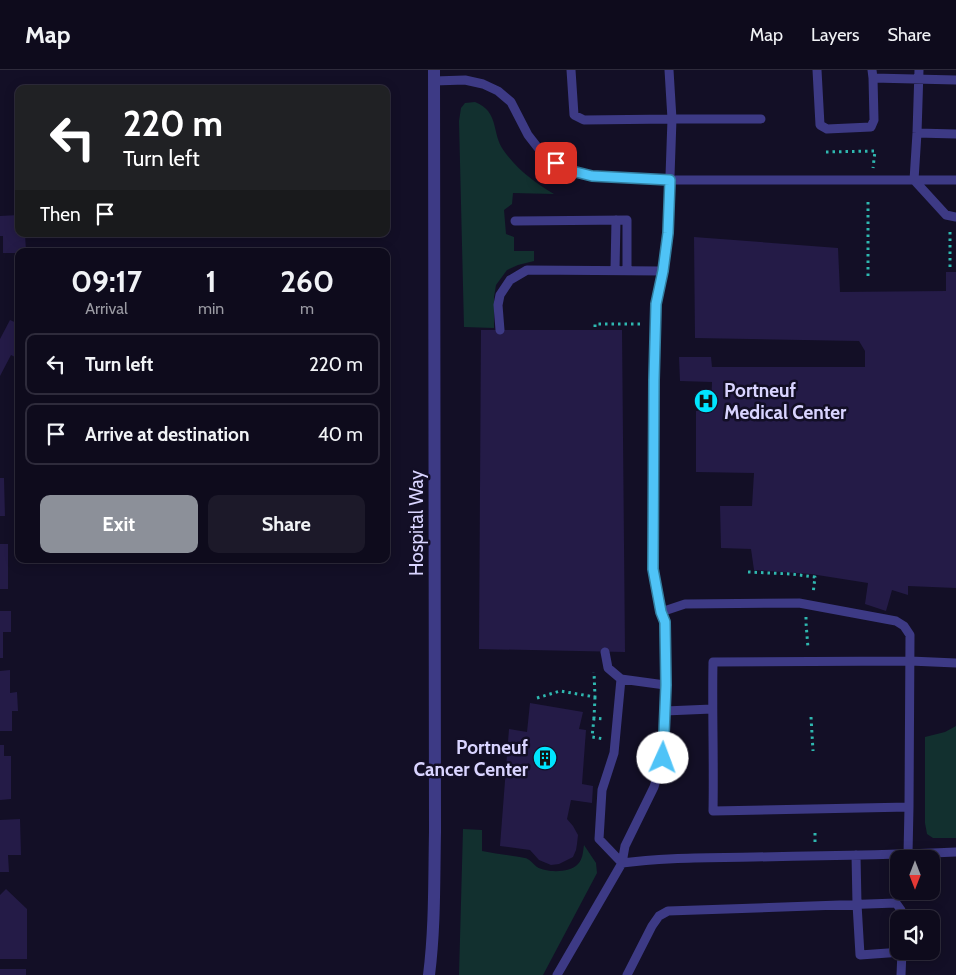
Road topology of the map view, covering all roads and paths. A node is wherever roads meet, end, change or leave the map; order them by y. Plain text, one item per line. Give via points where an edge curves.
1 (571, 70) edge
2 (669, 70) edge
3 (817, 70) edge
4 (873, 74) edge
5 (434, 75) edge
6 (919, 75) edge
7 (956, 80) edge
8 (672, 118) junction
9 (761, 119) dead end
10 (917, 133) junction
11 (956, 134) edge
12 (826, 152) dead end
13 (873, 171) dead end
14 (670, 180) junction
15 (914, 180) junction
16 (956, 180) edge
17 (868, 202) dead end
18 (956, 217) edge
19 (616, 220) junction
20 (515, 221) dead end
21 (950, 232) dead end
22 (950, 267) dead end
23 (615, 270) junction
24 (627, 270) junction
25 (663, 271) junction
26 (868, 277) dead end
27 (647, 324) dead end
28 (595, 327) dead end
29 (500, 330) dead end
30 (748, 572) dead end
31 (813, 597) dead end
32 (661, 612) junction
33 (806, 614) dead end
34 (605, 652) dead end
35 (808, 652) dead end
36 (910, 661) junction
37 (956, 663) edge
38 (594, 665) dead end
39 (621, 679) junction
40 (666, 685) junction
41 (595, 697) junction
42 (537, 698) dead end
43 (712, 710) junction
44 (665, 711) junction
45 (811, 717) dead end
46 (595, 738) dead end
47 (813, 751) dead end
48 (909, 807) junction
49 (815, 833) dead end
50 (815, 844) dead end
51 (908, 850) edge
52 (956, 852) edge
53 (940, 853) edge
54 (890, 854) edge
55 (856, 855) junction
56 (622, 864) junction
57 (857, 904) junction
58 (901, 910) edge
59 (890, 953) edge
60 (902, 960) edge
61 (429, 975) edge
62 (557, 975) edge
63 (627, 975) edge
64 (901, 975) edge

1 - 8 lane via 574,115 584,120
2 - 8 lane
3 - 4 lane via 820,125 827,129 871,127 874,120
4 - 6 lane
5 - 14 lane via 483,84 498,91 510,102 528,135 542,152 572,171 592,176
5 - 61 street, Hospital Way via 435,832
6 - 7 lane
6 - 10 lane
8 - 9 lane
8 - 14 lane
10 - 11 lane
10 - 15 lane
12 - 13 path via 875,151
14 - 15 lane
14 - 25 lane
15 - 16 lane
15 - 18 lane via 946,215
17 - 26 path
19 - 20 lane
19 - 23 lane
19 - 24 lane via 627,220
21 - 22 path
23 - 24 lane
23 - 29 lane via 527,270 510,280 500,295
24 - 25 lane
25 - 32 lane via 656,304 654,394 653,569
27 - 28 path via 595,324
30 - 31 path via 815,577
32 - 36 lane via 685,604 799,604 896,620 910,634
32 - 40 lane via 665,622
33 - 35 path
34 - 39 lane via 608,668
36 - 37 lane
36 - 43 lane via 713,662
36 - 48 lane
38 - 41 path
39 - 40 lane
39 - 56 lane via 614,753 602,790 599,839
40 - 44 lane
41 - 42 path via 560,691
41 - 46 path via 596,718 592,737
43 - 44 lane
43 - 48 lane via 713,811
44 - 56 lane via 663,758 654,787 625,846
45 - 47 path
48 - 51 lane
49 - 50 path
52 - 53 lane
54 - 55 lane
55 - 56 lane via 643,860
55 - 57 lane
56 - 62 lane
57 - 58 lane via 896,902
57 - 59 lane via 860,955
57 - 63 lane via 668,911 659,916 652,926
60 - 64 lane

